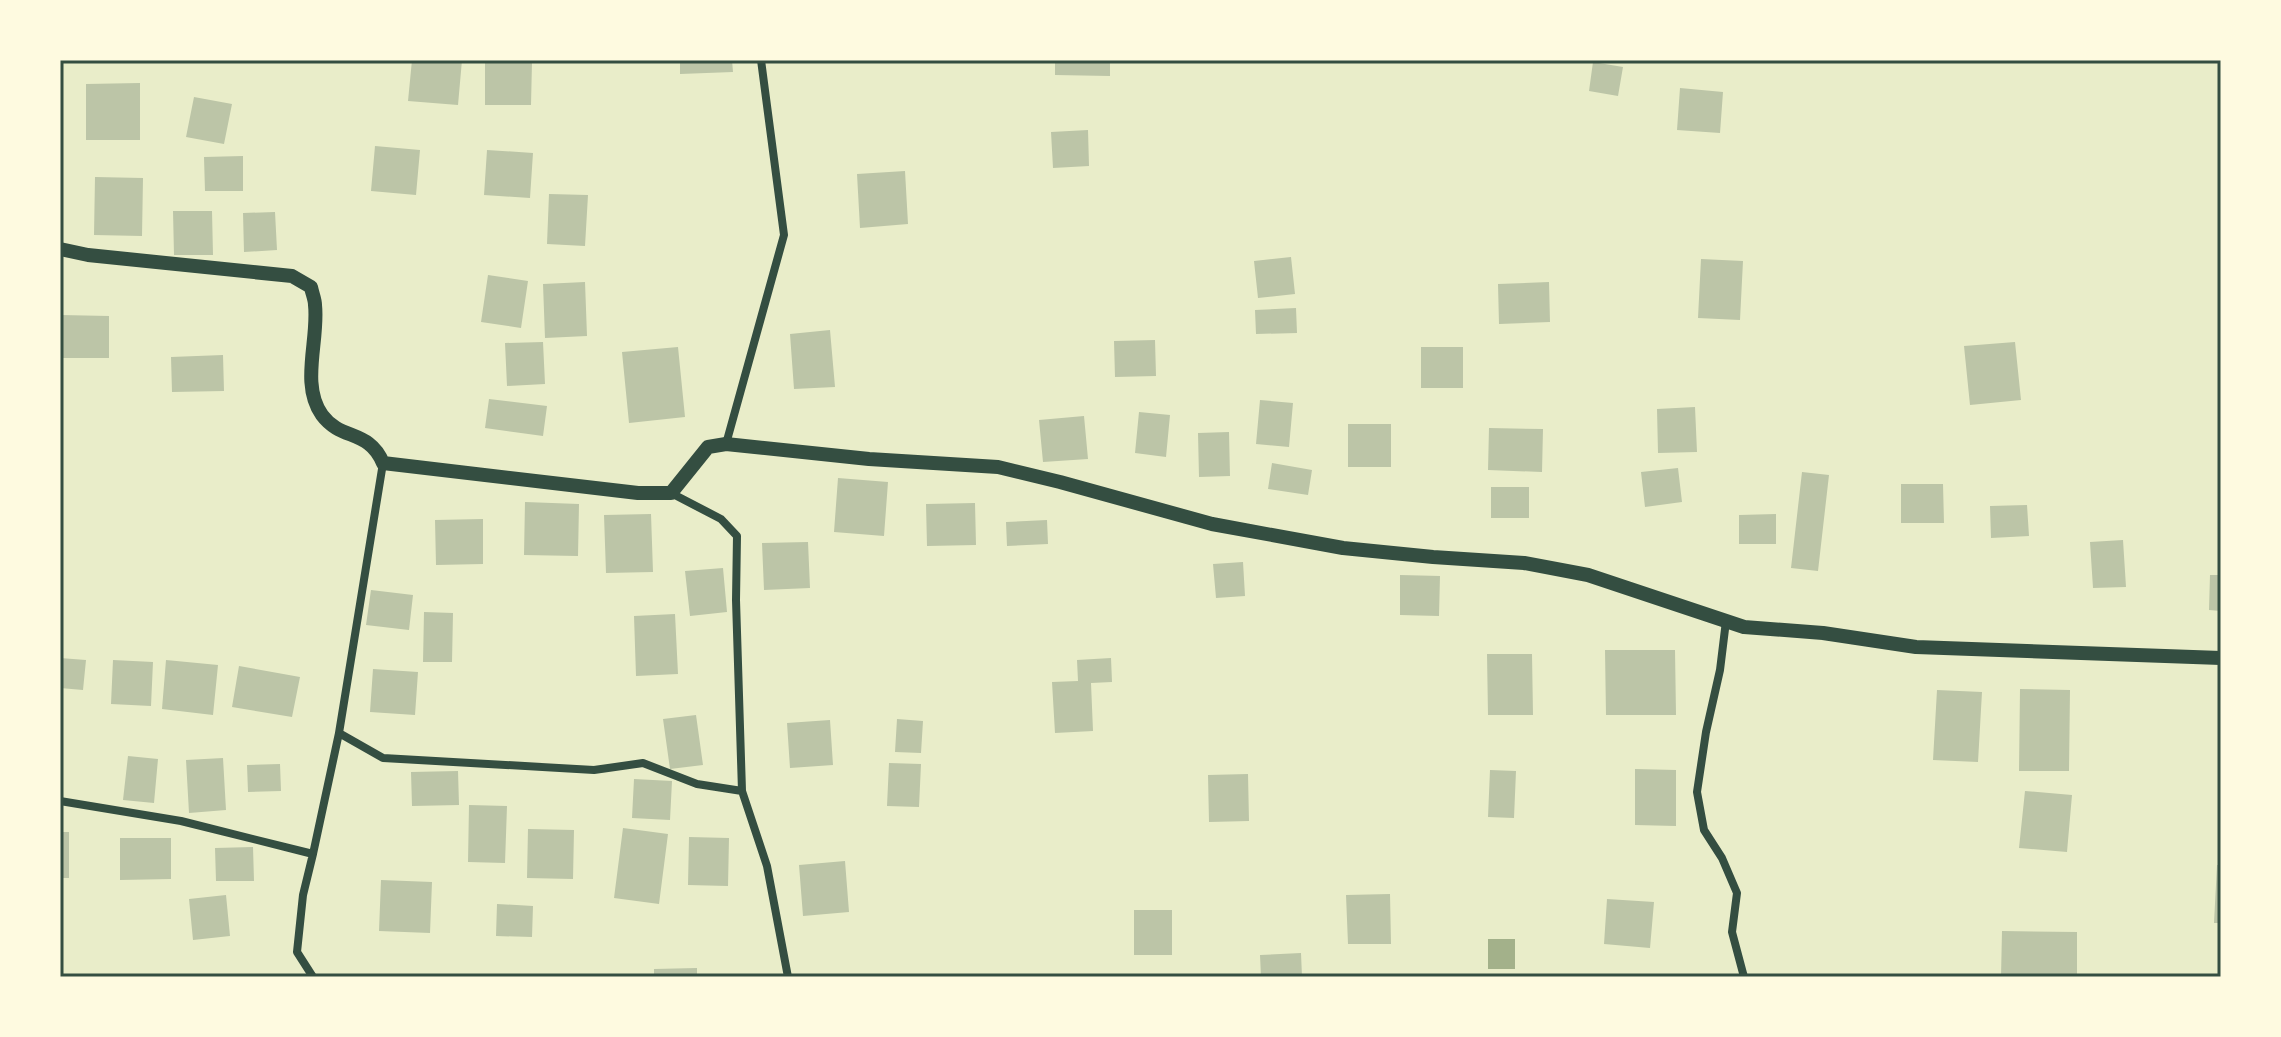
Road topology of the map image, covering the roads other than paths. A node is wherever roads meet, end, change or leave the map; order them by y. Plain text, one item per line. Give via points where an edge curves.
1 (761, 60) edge
2 (60, 249) edge
3 (726, 444) junction
4 (383, 463) junction
5 (671, 493) junction
6 (1726, 621) junction
7 (2221, 658) edge
8 (339, 733) junction
9 (742, 791) junction
10 (60, 801) edge
11 (313, 854) junction
12 (313, 977) edge
13 (788, 977) edge
14 (1744, 977) edge

1 - 3 street via 784,235
2 - 4 street via 292,276 311,287 311,388 321,414 338,431 363,439
3 - 5 street via 708,447
3 - 6 street via 998,467 1227,527 1343,548 1524,563 1588,575
4 - 5 street
4 - 8 street
5 - 9 street via 721,519 737,536
6 - 7 street via 1916,647
6 - 14 street via 1697,792 1704,830 1737,893 1732,932
8 - 9 street via 383,758 594,770 643,763 697,784
8 - 11 street
9 - 13 street via 767,866
10 - 11 street via 181,821
11 - 12 street via 297,952

